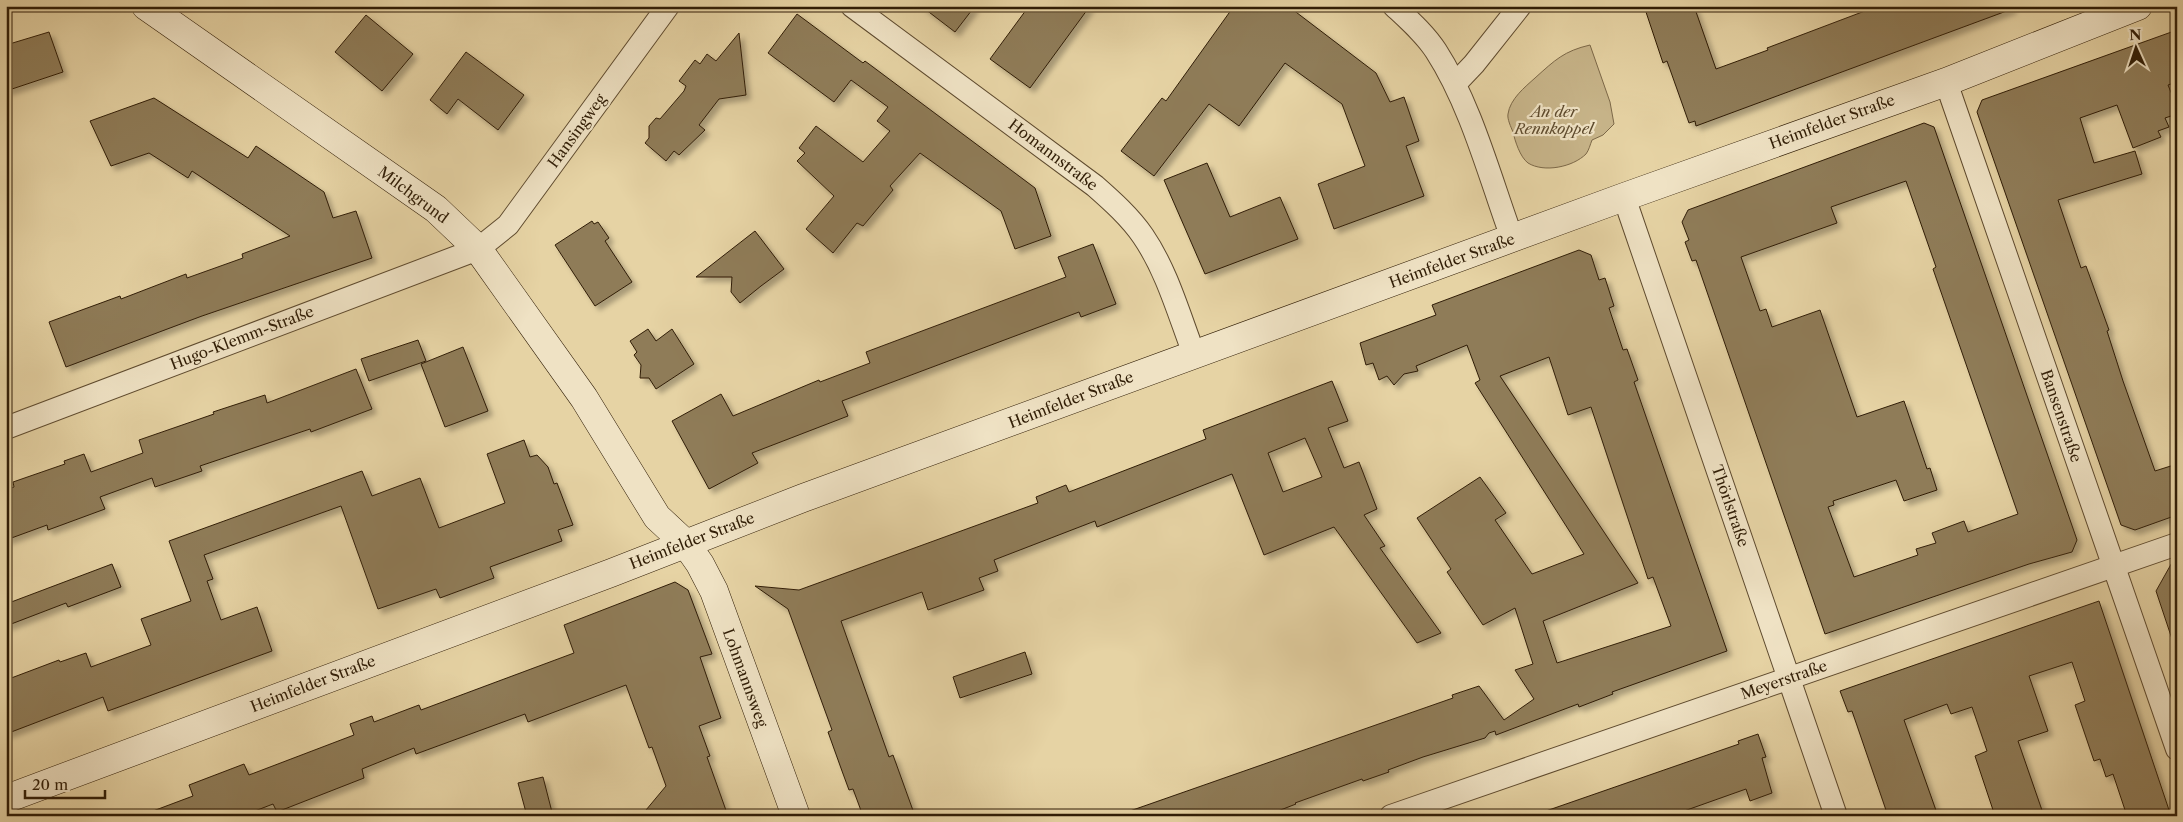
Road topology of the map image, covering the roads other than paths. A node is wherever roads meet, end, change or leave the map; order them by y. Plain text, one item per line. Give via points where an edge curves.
1 (146, 6) edge
2 (668, 6) edge
3 (852, 6) edge
4 (1394, 6) edge
5 (1520, 6) edge
6 (2138, 6) edge
7 (1946, 82) junction
8 (1455, 84) junction
9 (1624, 197) junction
10 (1512, 238) junction
11 (478, 249) junction
12 (1194, 354) junction
13 (6, 428) edge
14 (686, 544) junction
15 (2177, 544) edge
16 (2113, 566) junction
17 (1788, 678) junction
18 (2177, 749) edge
19 (6, 799) edge
20 (796, 816) edge
21 (1391, 816) edge
22 (1836, 816) edge

1 - 11 street, Milchgrund via 436,209
2 - 11 street, Hansingweg via 508,225
3 - 12 street, Homannstraße via 1114,202 1143,236 1157,262
4 - 8 street via 1435,50
5 - 8 street
6 - 7 street, Heimfelder Straße
7 - 9 street, Heimfelder Straße
7 - 16 street, Bansenstraße
8 - 10 street
9 - 10 street, Heimfelder Straße
9 - 17 street, Thörlstraße
10 - 12 street, Heimfelder Straße
11 - 13 street, Hugo-Klemm-Straße
11 - 14 street, Milchgrund via 584,398 657,517
12 - 14 street, Heimfelder Straße
14 - 19 street, Heimfelder Straße
14 - 20 street, Lohmannsweg via 714,591
15 - 16 street, Meyerstraße
16 - 17 street, Meyerstraße
16 - 18 street, Bansenstraße
17 - 21 street, Meyerstraße
17 - 22 street, Thörlstraße

